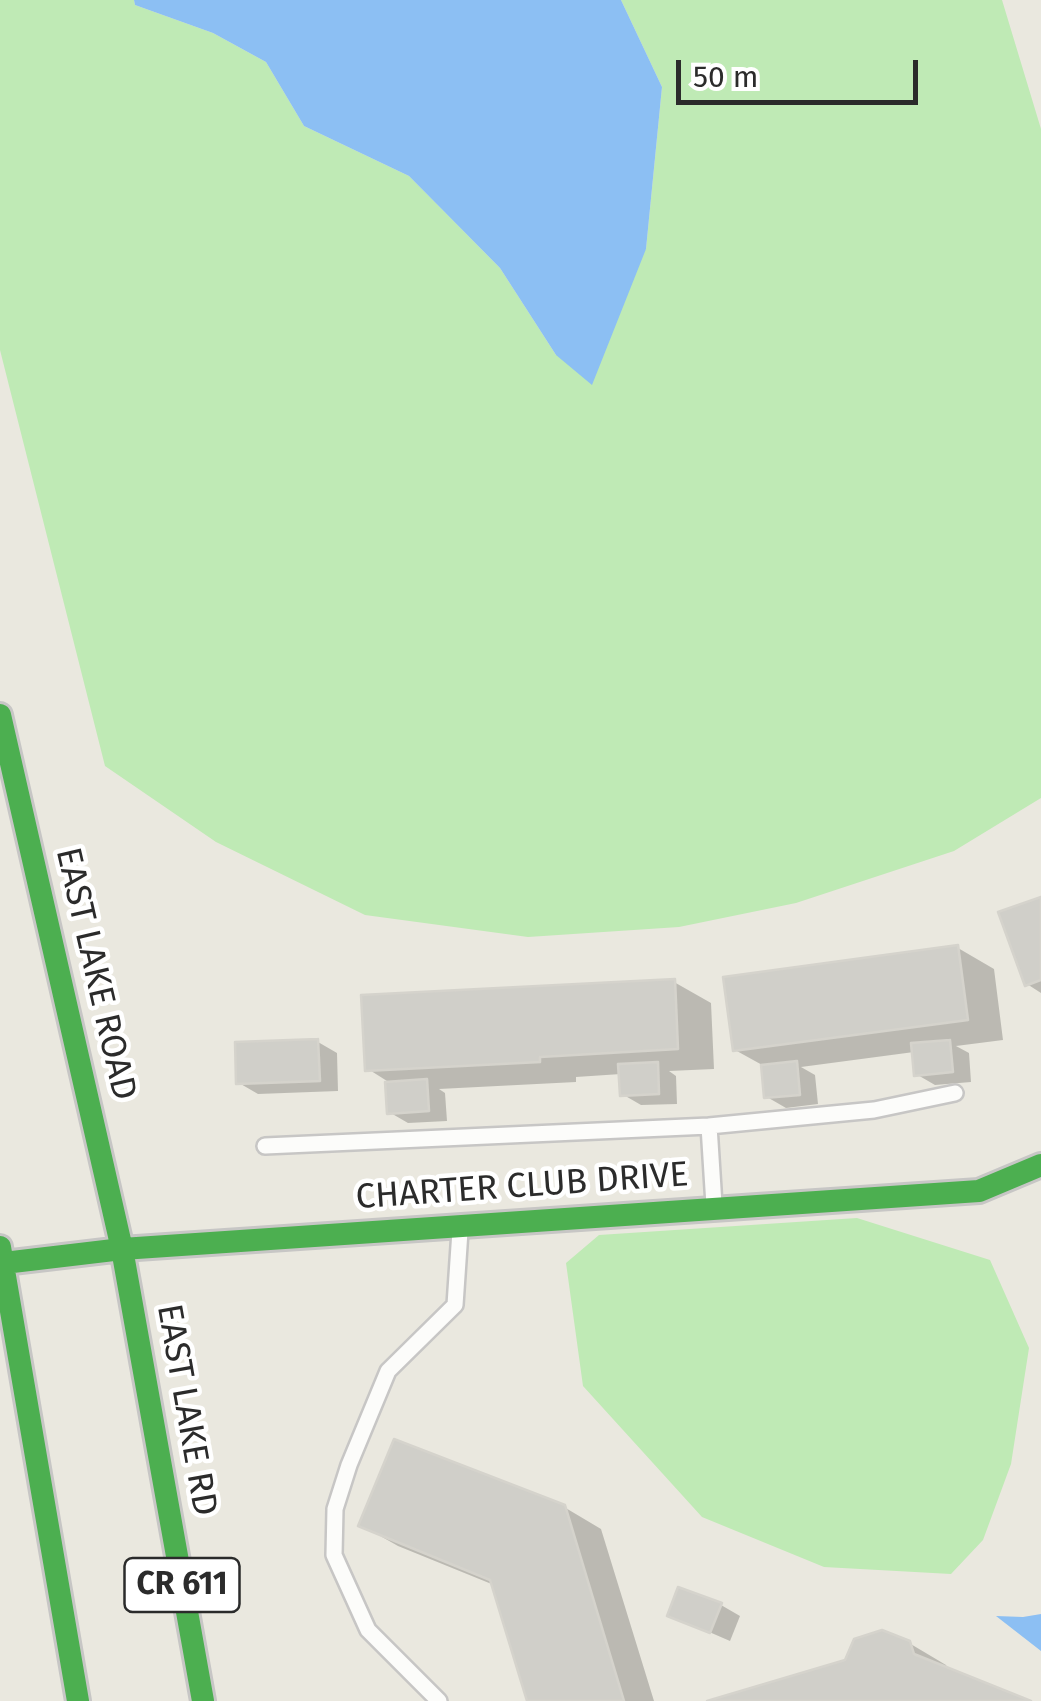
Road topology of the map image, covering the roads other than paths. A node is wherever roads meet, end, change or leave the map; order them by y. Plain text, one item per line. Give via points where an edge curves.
1 (0, 715) edge
2 (956, 1093) dead end
3 (709, 1126) junction
4 (266, 1146) dead end
5 (1041, 1166) edge
6 (714, 1209) junction
7 (460, 1226) junction
8 (122, 1249) junction
9 (2, 1255) edge
10 (78, 1701) edge
11 (203, 1701) edge
12 (439, 1701) edge

1 - 8 main road, EAST LAKE ROAD / CR 611
2 - 3 lane via 874,1110
3 - 4 lane
3 - 6 lane
5 - 6 main road, CHARTER CLUB DRIVE via 979,1191
6 - 7 main road, CHARTER CLUB DRIVE
7 - 8 main road, CHARTER CLUB DRIVE
7 - 12 lane via 456,1305 388,1371 335,1509 334,1556 368,1630
8 - 9 main road, CHARTER CLUB DRIVE
8 - 11 main road, EAST LAKE RD / CR 611
9 - 10 main road

